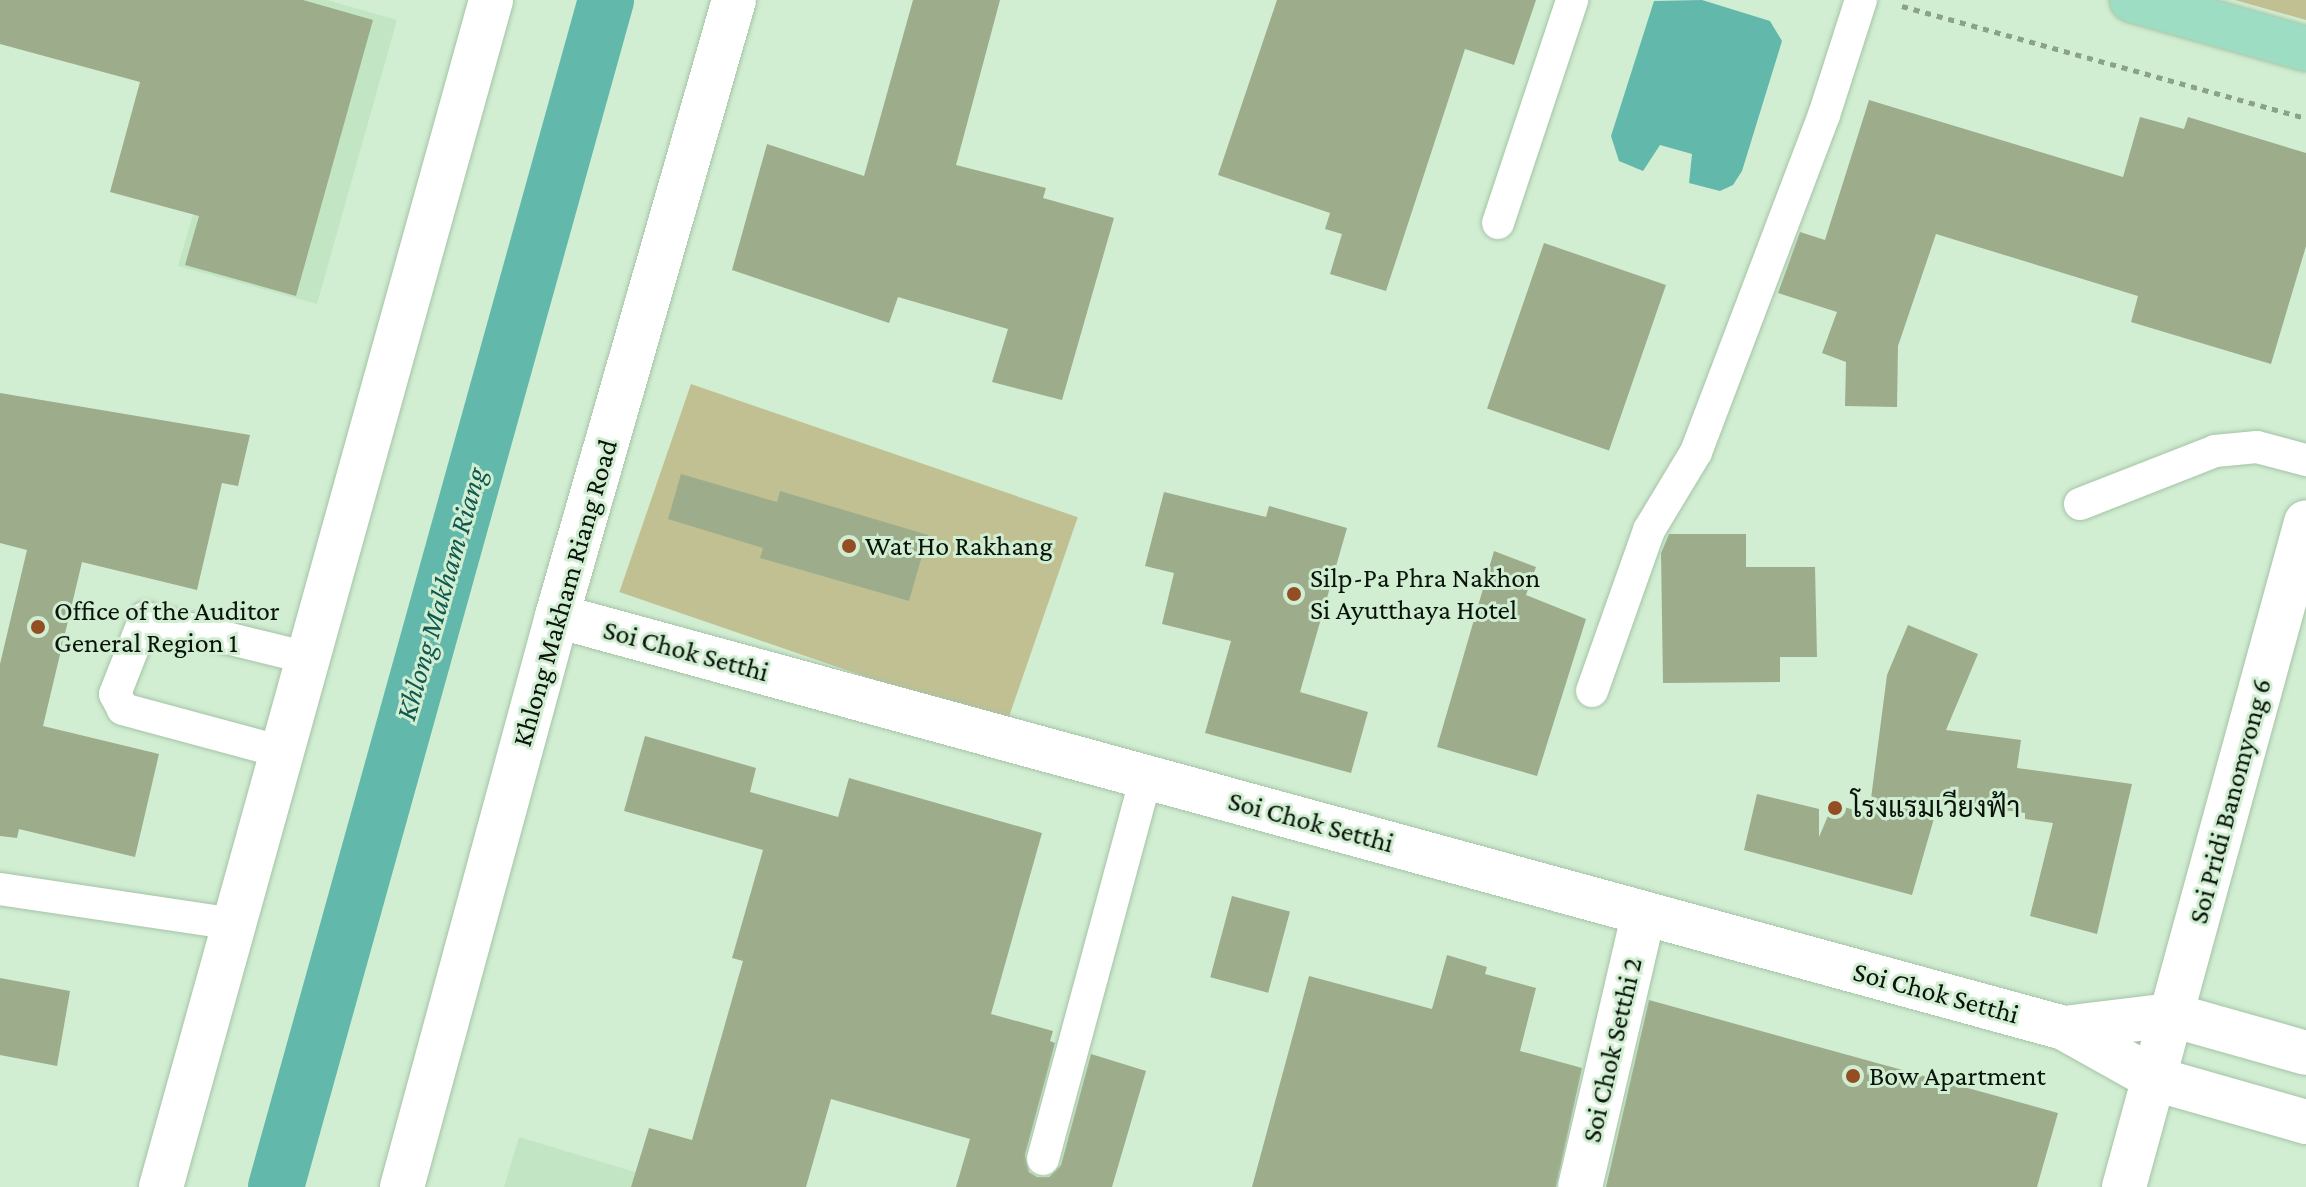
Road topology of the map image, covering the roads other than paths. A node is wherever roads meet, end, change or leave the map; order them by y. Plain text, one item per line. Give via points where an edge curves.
1 (491, 0) edge
2 (734, 0) edge
3 (1572, 0) edge
4 (1861, 0) edge
5 (2132, 0) edge
6 (2306, 49) edge
7 (1498, 223) dead end
8 (2306, 460) edge
9 (2080, 504) dead end
10 (2306, 522) edge
11 (557, 616) junction
12 (308, 658) junction
13 (1592, 691) dead end
14 (282, 752) junction
15 (1146, 777) junction
16 (0, 889) edge
17 (1644, 913) junction
18 (235, 924) junction
19 (2172, 1015) junction
20 (2064, 1028) junction
21 (2306, 1053) edge
22 (2155, 1079) junction
23 (2306, 1122) edge
24 (1043, 1159) dead end
25 (161, 1187) edge
26 (402, 1187) edge
27 (1580, 1187) edge
28 (2124, 1187) edge

1 - 12 street
2 - 11 street, Khlong Makham Riang Road
3 - 7 lane
4 - 13 lane via 1824,115 1696,452 1649,530
5 - 6 main road
8 - 9 lane via 2257,447 2215,451
10 - 19 street, Soi Pridi Banomyong 6
11 - 15 street, Soi Chok Setthi
11 - 26 street, Khlong Makham Riang Road
12 - 14 street
12 - 14 lane via 145,618 115,694 123,709
14 - 18 street
15 - 17 street, Soi Chok Setthi
15 - 24 lane
16 - 18 lane
17 - 20 street, Soi Chok Setthi
17 - 27 street, Soi Chok Setthi 2
18 - 25 street
19 - 20 street, Soi Chok Setthi
19 - 21 street, Soi Chok Setthi
19 - 22 street, Soi Pridi Banomyong 6
20 - 22 street, Soi Chok Setthi
22 - 23 street, Soi Chok Setthi
22 - 28 street, Soi Pridi Banomyong 6

